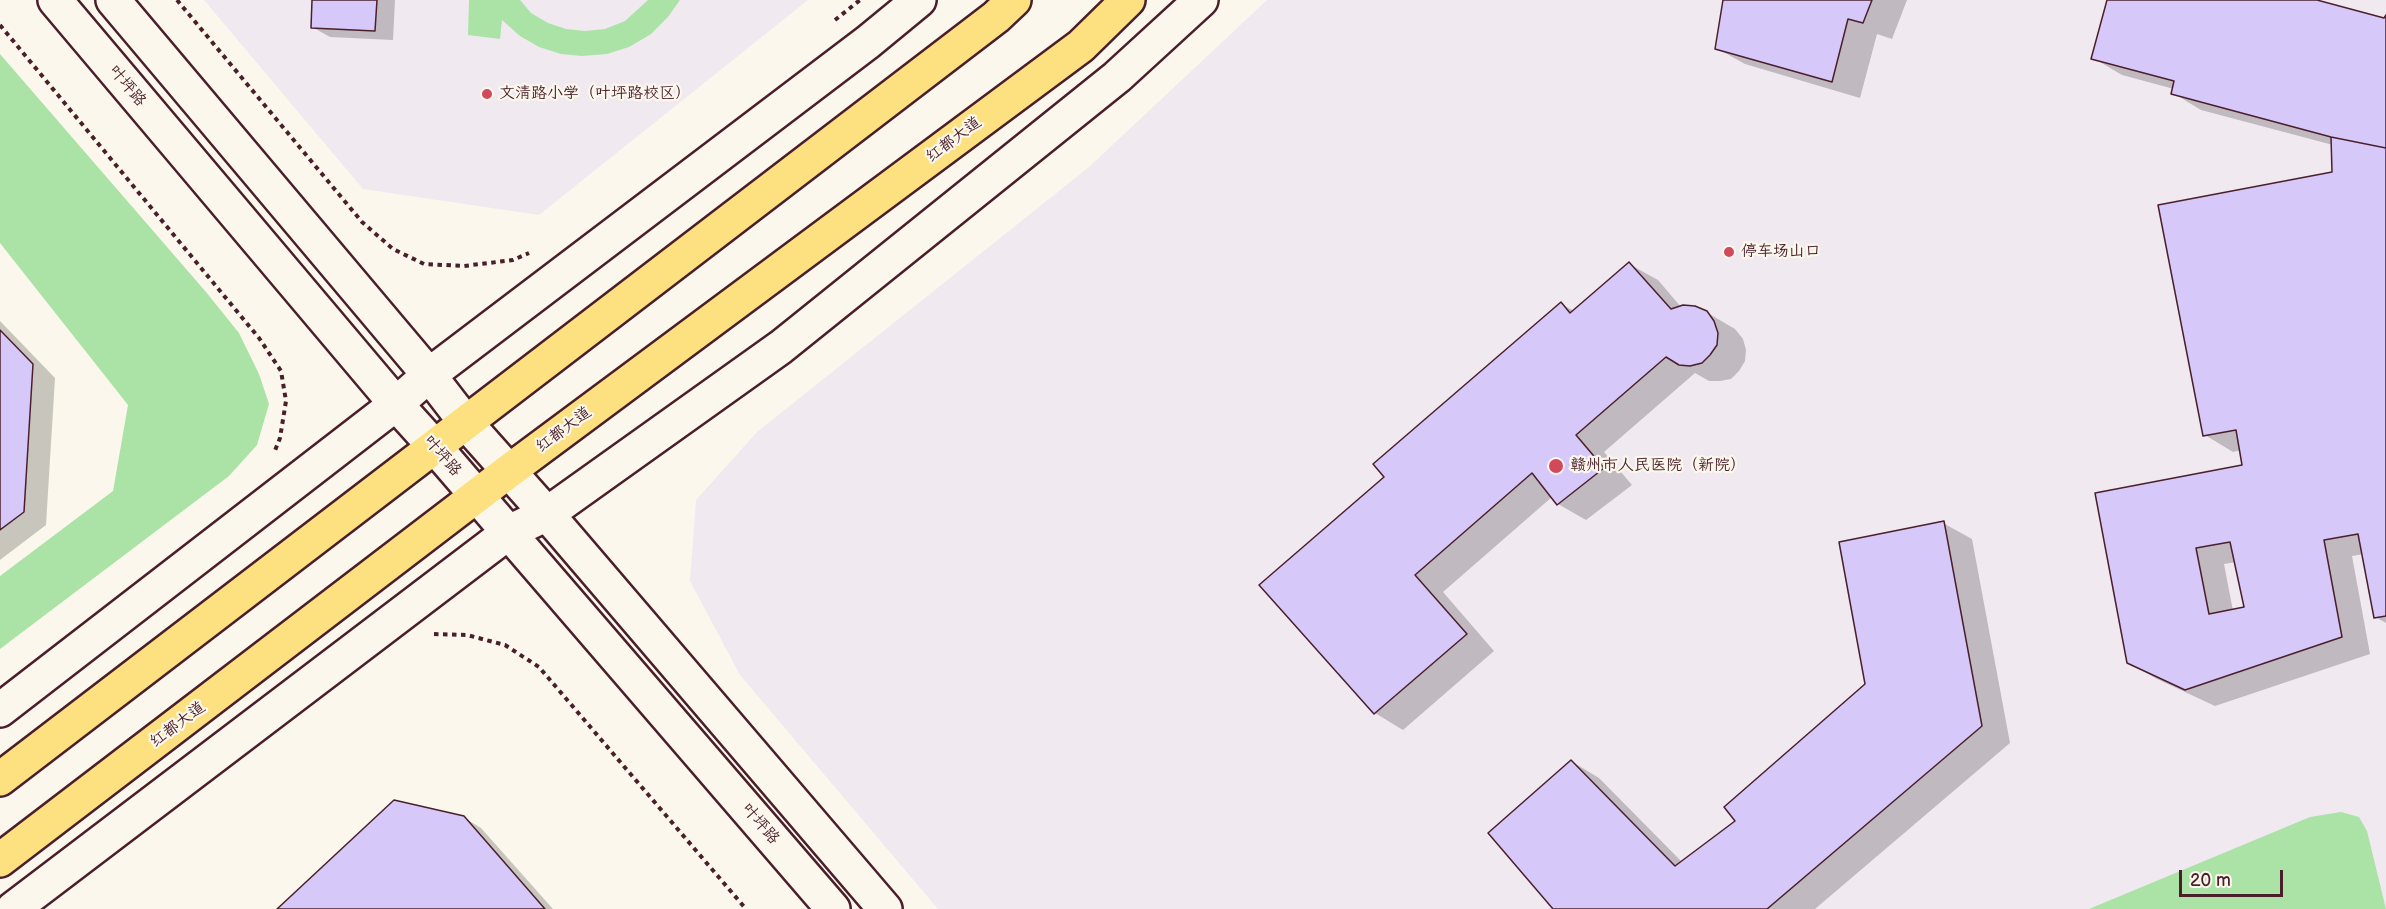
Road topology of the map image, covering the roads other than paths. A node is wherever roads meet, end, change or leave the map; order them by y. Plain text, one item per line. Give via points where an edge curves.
1 (55, 0) edge
2 (113, 0) edge
3 (919, 0) edge
4 (1014, 0) edge
5 (1128, 0) edge
6 (1201, 0) edge
7 (429, 375) junction
8 (396, 404) junction
9 (466, 423) junction
10 (434, 446) junction
11 (509, 471) junction
12 (477, 497) junction
13 (547, 514) junction
14 (509, 532) junction
15 (0, 710) edge
16 (0, 779) edge
17 (0, 860) edge
18 (13, 909) edge
19 (833, 909) edge
20 (885, 909) edge

1 - 8 street, 叶坪路
2 - 7 street
3 - 7 street
4 - 9 main road
5 - 11 main road, 红都大道 via 1080,46
6 - 13 street via 1117,77 781,347
7 - 8 street
7 - 9 street
8 - 10 street, 叶坪路
8 - 15 street
9 - 10 main road
9 - 11 street
10 - 12 street, 叶坪路
10 - 16 main road
11 - 12 main road, 红都大道
11 - 13 street
12 - 14 street, 叶坪路
12 - 17 main road, 红都大道
13 - 14 street
13 - 20 street
14 - 18 street
14 - 19 street, 叶坪路

